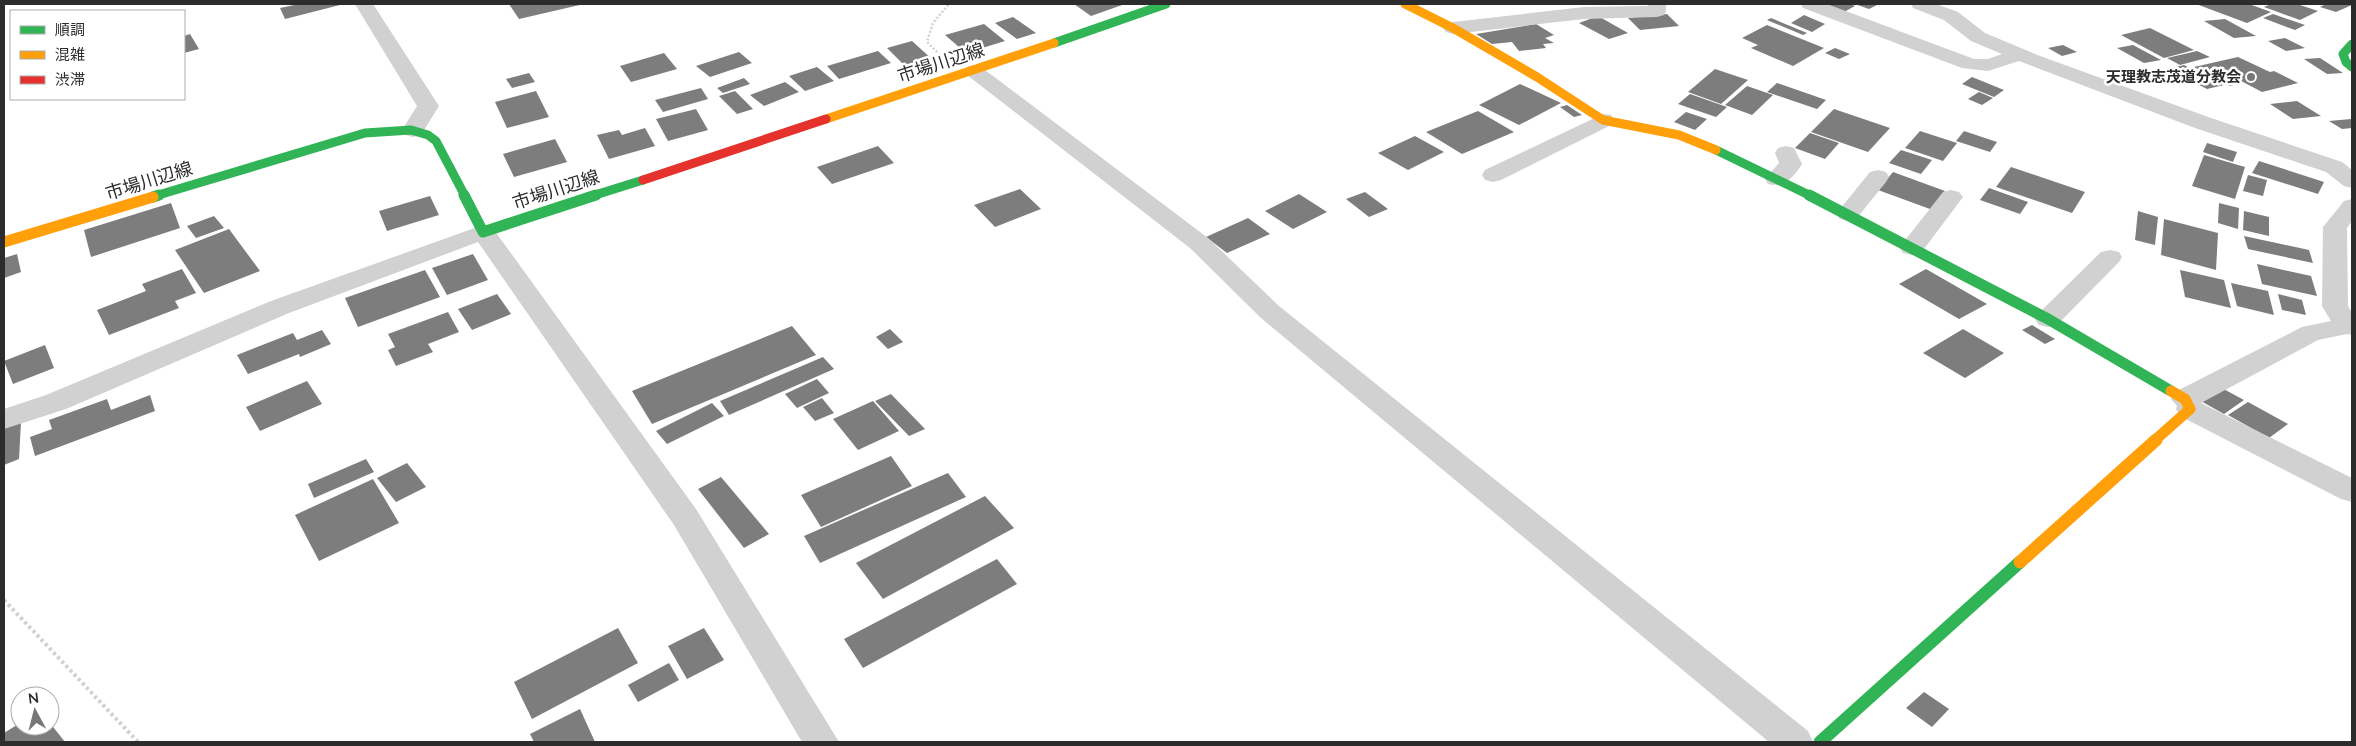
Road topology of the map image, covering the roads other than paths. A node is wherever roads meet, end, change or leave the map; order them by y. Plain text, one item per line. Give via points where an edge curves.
1 (364, 4) edge
2 (1166, 4) edge
3 (1405, 4) edge
4 (1658, 4) edge
5 (1810, 4) edge
6 (1920, 4) edge
7 (1453, 28) junction
8 (2352, 44) edge
9 (2018, 54) junction
10 (2352, 67) edge
11 (966, 73) junction
12 (1603, 120) junction
13 (413, 130) junction
14 (1786, 153) dead end
15 (1493, 175) dead end
16 (1878, 177) dead end
17 (1776, 179) junction
18 (2352, 181) edge
19 (1950, 197) dead end
20 (2352, 206) edge
21 (1848, 214) junction
22 (483, 232) junction
23 (4, 242) edge
24 (1912, 248) junction
25 (2110, 257) dead end
26 (2048, 318) junction
27 (2350, 327) edge
28 (2188, 404) junction
29 (4, 418) edge
30 (2352, 491) edge
31 (821, 742) edge
32 (1795, 742) edge
33 (1820, 742) edge

1 - 13 street via 428,106
2 - 11 main road, 市場川辺線
3 - 7 main road
4 - 7 street via 1657,10 1634,13 1584,13
5 - 9 street via 1980,67 1992,66
6 - 9 street via 1951,16 1978,37
7 - 12 main road
8 - 10 main road via 2343,54
9 - 18 street via 2203,123 2334,167
11 - 22 main road, 市場川辺線
11 - 32 street via 1199,243 1270,312
12 - 15 street
12 - 17 main road via 1687,138
13 - 22 main road, 市場川辺線 via 428,134 436,141
13 - 23 main road, 市場川辺線 via 365,133
14 - 17 street via 1791,164
16 - 21 street
17 - 21 main road
19 - 24 street
20 - 27 street via 2335,227 2335,306
21 - 24 main road
22 - 29 street via 280,306 56,402
22 - 31 street via 685,517
24 - 26 main road
25 - 26 street
26 - 28 main road
27 - 28 street via 2311,333
28 - 30 street
28 - 33 main road

